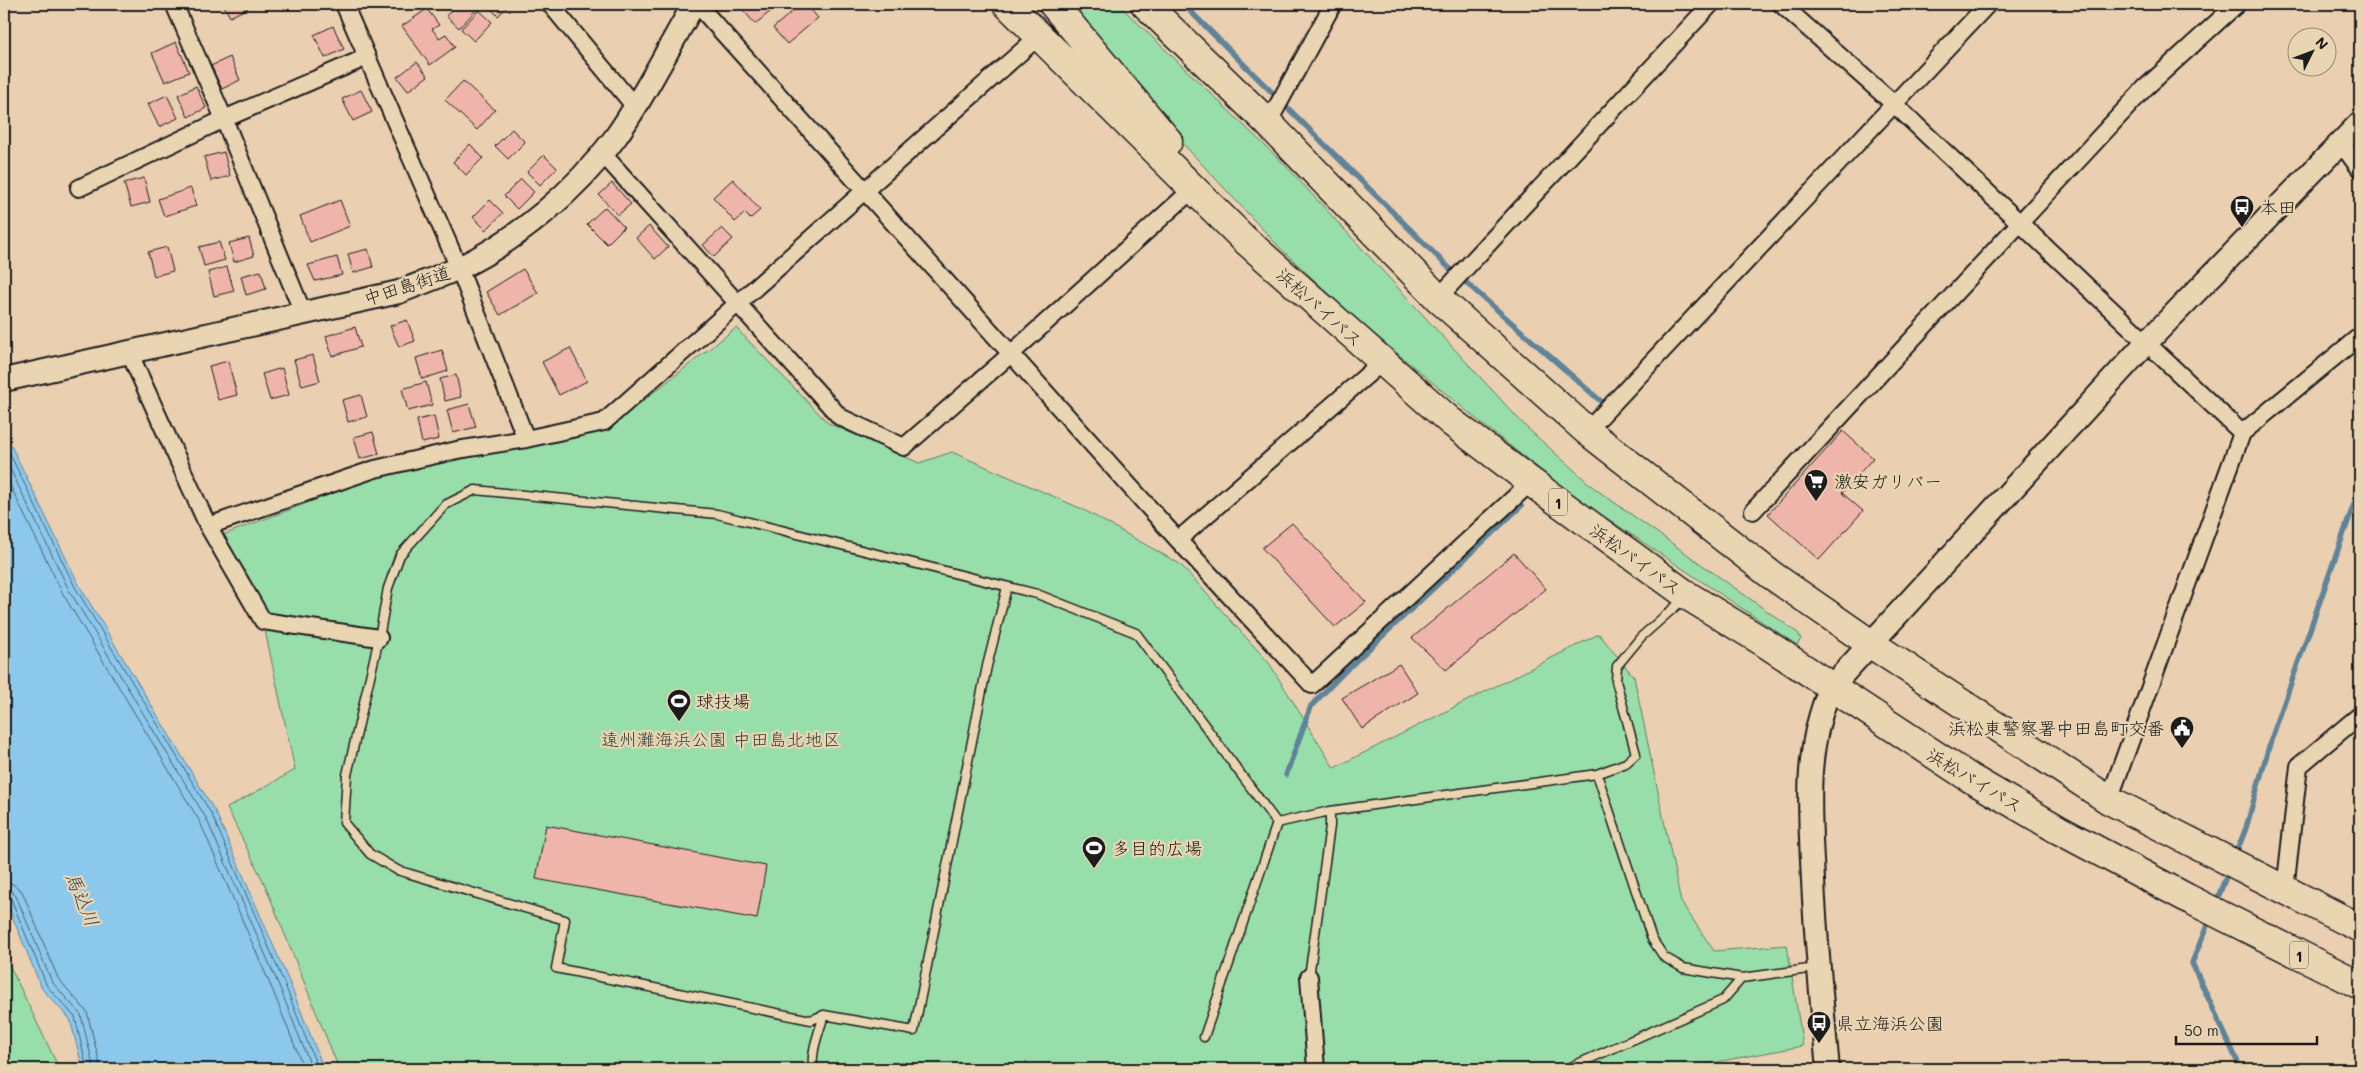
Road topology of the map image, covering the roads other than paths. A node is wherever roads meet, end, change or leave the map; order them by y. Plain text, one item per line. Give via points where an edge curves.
1 (174, 4) edge
2 (344, 4) edge
3 (550, 4) edge
4 (695, 4) edge
5 (1006, 4) edge
6 (1053, 4) edge
7 (1145, 4) edge
8 (1334, 4) edge
9 (1711, 4) edge
10 (1781, 4) edge
11 (1988, 4) edge
12 (2236, 4) edge
13 (1039, 36) junction
14 (367, 57) junction
15 (1894, 104) junction
16 (635, 107) junction
17 (1271, 118) junction
18 (224, 119) junction
19 (2360, 123) edge
20 (2340, 142) junction
21 (602, 153) junction
22 (2360, 169) edge
23 (79, 188) dead end
24 (865, 189) junction
25 (1193, 189) junction
26 (2019, 224) junction
27 (1244, 239) junction
28 (459, 268) junction
29 (1444, 291) junction
30 (736, 303) junction
31 (303, 313) junction
32 (2360, 336) edge
33 (2146, 343) junction
34 (130, 352) junction
35 (1012, 353) junction
36 (1382, 362) junction
37 (4, 380) edge
38 (1588, 431) junction
39 (2242, 434) junction
40 (526, 439) junction
41 (1531, 482) junction
42 (1753, 511) dead end
43 (208, 526) junction
44 (1178, 540) junction
45 (1007, 587) junction
46 (1688, 596) junction
47 (379, 638) junction
48 (1871, 644) junction
49 (1831, 687) junction
50 (2360, 715) edge
51 (1597, 774) junction
52 (2109, 800) junction
53 (1330, 811) junction
54 (1277, 823) junction
55 (2274, 884) junction
56 (2360, 928) edge
57 (1818, 967) junction
58 (1309, 977) joint
59 (1742, 978) junction
60 (2360, 985) edge
61 (824, 1015) junction
62 (1204, 1037) dead end
63 (814, 1069) edge
64 (1316, 1069) edge
65 (1566, 1069) edge
66 (1828, 1069) edge

1 - 18 street
2 - 14 street
3 - 16 street
4 - 16 street, 中田島街道
4 - 24 street
5 - 13 highway, 浜松バイパス / 1
6 - 27 highway via 1195,173
7 - 17 highway
8 - 17 street
9 - 29 street
10 - 15 street
11 - 15 street
12 - 26 street via 2145,88
13 - 24 street
13 - 25 highway, 浜松バイパス / 1
14 - 18 street
14 - 28 street
15 - 26 street
15 - 38 street
16 - 21 street, 中田島街道
17 - 29 highway
18 - 23 street
18 - 31 street
19 - 20 street
20 - 22 street
20 - 33 street
21 - 28 street, 中田島街道 via 568,190 525,228
21 - 30 street
24 - 30 street
24 - 35 street
25 - 27 highway, 浜松バイパス / 1
25 - 35 street
26 - 33 street
26 - 42 street
27 - 36 highway, 浜松バイパス / 1
28 - 31 street, 中田島街道 via 399,292
28 - 40 street
29 - 38 highway
30 - 35 street via 840,417 904,447
30 - 40 street via 604,422
31 - 34 street, 中田島街道
32 - 39 street
33 - 39 street
33 - 48 street
34 - 37 street, 中田島街道
34 - 43 street
35 - 44 street
36 - 41 highway, 浜松バイパス / 1 via 1450,421
36 - 44 street
38 - 48 highway via 1770,574
39 - 52 street
40 - 43 street via 457,450 375,469
41 - 44 street via 1312,686
41 - 46 highway, 浜松バイパス / 1
43 - 47 street via 264,621
45 - 47 lane via 717,514 475,490 445,505 400,555 388,588
45 - 54 lane via 1037,594 1136,633
45 - 61 lane via 987,666 914,1031
46 - 49 highway, 浜松バイパス / 1
46 - 51 lane via 1641,637 1617,666 1616,681 1636,754 1626,763
47 - 61 lane via 347,775 344,823 370,854 397,870 565,920 556,968 811,1020
48 - 49 street
48 - 52 highway
49 - 57 street via 1821,710 1811,754
49 - 60 highway, 浜松バイパス / 1 via 1970,778 2059,830 2238,925
50 - 55 street via 2298,766
51 - 53 lane
51 - 59 lane via 1652,939 1664,957 1683,968
52 - 55 highway
53 - 54 lane
53 - 58 lane
54 - 62 lane
55 - 56 highway
57 - 59 lane
57 - 66 street
58 - 64 street
59 - 65 lane via 1723,1000
61 - 63 lane via 812,1066

